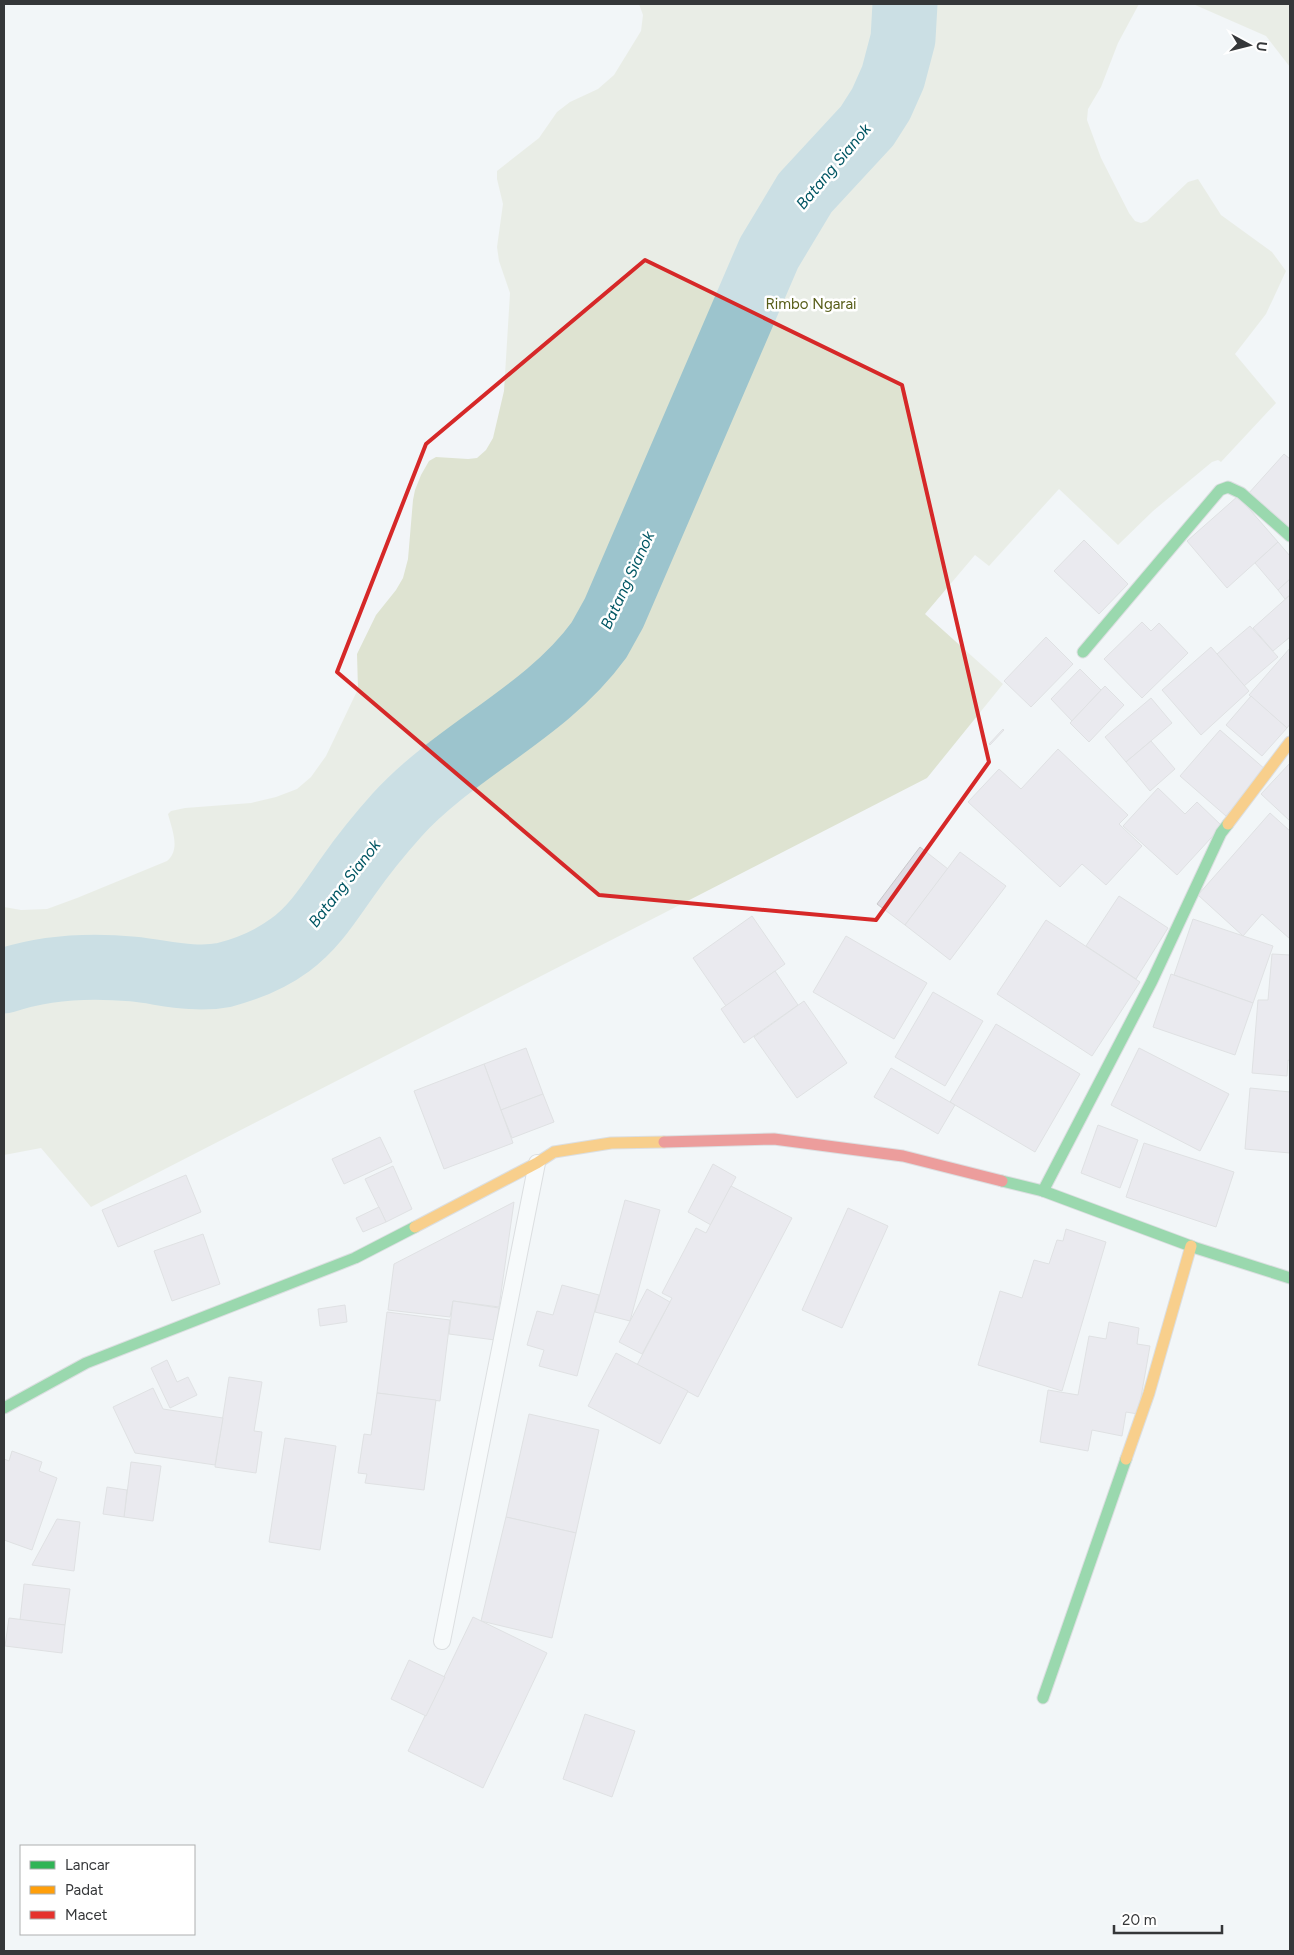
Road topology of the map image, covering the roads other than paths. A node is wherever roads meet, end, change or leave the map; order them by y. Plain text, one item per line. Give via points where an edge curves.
1 (1290, 536) edge
2 (1083, 652) dead end
3 (1290, 742) edge
4 (537, 1163) junction
5 (1043, 1191) junction
6 (1191, 1246) junction
7 (1290, 1278) edge
8 (4, 1408) edge
9 (442, 1641) dead end
10 (1043, 1698) dead end

1 - 2 street via 1241,493 1228,487 1220,490
3 - 5 street via 1221,833 1152,981
4 - 5 street via 554,1152 611,1143 774,1139 903,1156
4 - 8 street via 355,1258 86,1363
4 - 9 lane
5 - 6 street
6 - 7 street
6 - 10 street via 1149,1393

